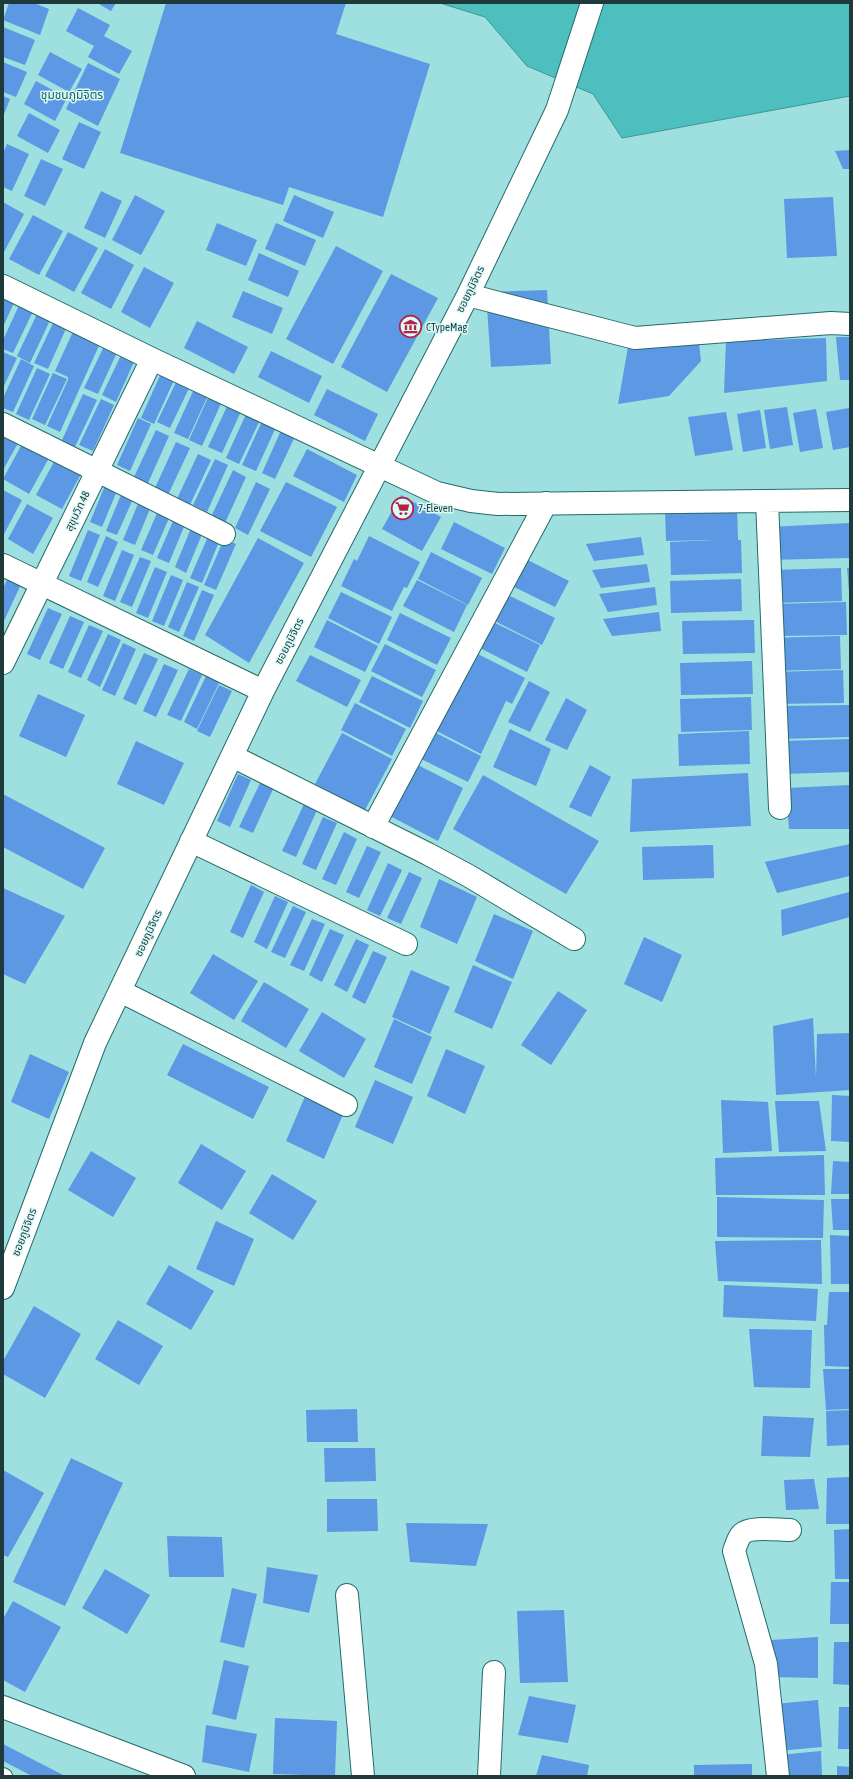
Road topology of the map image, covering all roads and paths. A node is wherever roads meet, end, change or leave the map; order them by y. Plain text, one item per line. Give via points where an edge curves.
1 (592, 3) edge
2 (3, 286) edge
3 (468, 295) junction
4 (850, 324) edge
5 (152, 359) junction
6 (3, 424) edge
7 (378, 467) junction
8 (97, 471) junction
9 (850, 500) edge
10 (767, 501) junction
11 (546, 503) junction
12 (224, 534) dead end
13 (3, 565) edge
14 (41, 584) junction
15 (3, 663) edge
16 (263, 691) junction
17 (232, 756) junction
18 (780, 808) dead end
19 (374, 827) junction
20 (191, 841) junction
21 (574, 939) dead end
22 (406, 944) dead end
23 (120, 991) junction
24 (346, 1104) dead end
25 (3, 1288) edge
26 (790, 1530) dead end
27 (347, 1595) dead end
28 (494, 1672) dead end
29 (3, 1707) edge
30 (184, 1776) edge
31 (363, 1776) edge
32 (489, 1776) edge
33 (778, 1776) edge

1 - 3 street, ซอยภูมิจิตร via 557,110
2 - 5 street
3 - 4 street via 635,338 831,323
3 - 7 street, ซอยภูมิจิตร
5 - 7 street
5 - 8 street, สุขุมวิท 48
6 - 8 street
7 - 11 street via 437,493 471,501 498,504
7 - 16 street, ซอยภูมิจิตร
8 - 12 street
8 - 14 street, สุขุมวิท 48
9 - 10 street
10 - 11 street
10 - 18 street
11 - 19 street
13 - 14 street
14 - 15 street, สุขุมวิท 48
14 - 16 street
16 - 17 street, ซอยภูมิจิตร
17 - 19 street
17 - 20 street, ซอยภูมิจิตร
19 - 21 street via 469,876
20 - 22 street
20 - 23 street, ซอยภูมิจิตร
23 - 24 street
23 - 25 street, ซอยภูมิจิตร via 96,1042
26 - 33 street via 749,1530 740,1538 734,1551 766,1664
27 - 31 street
28 - 32 street
29 - 30 street

